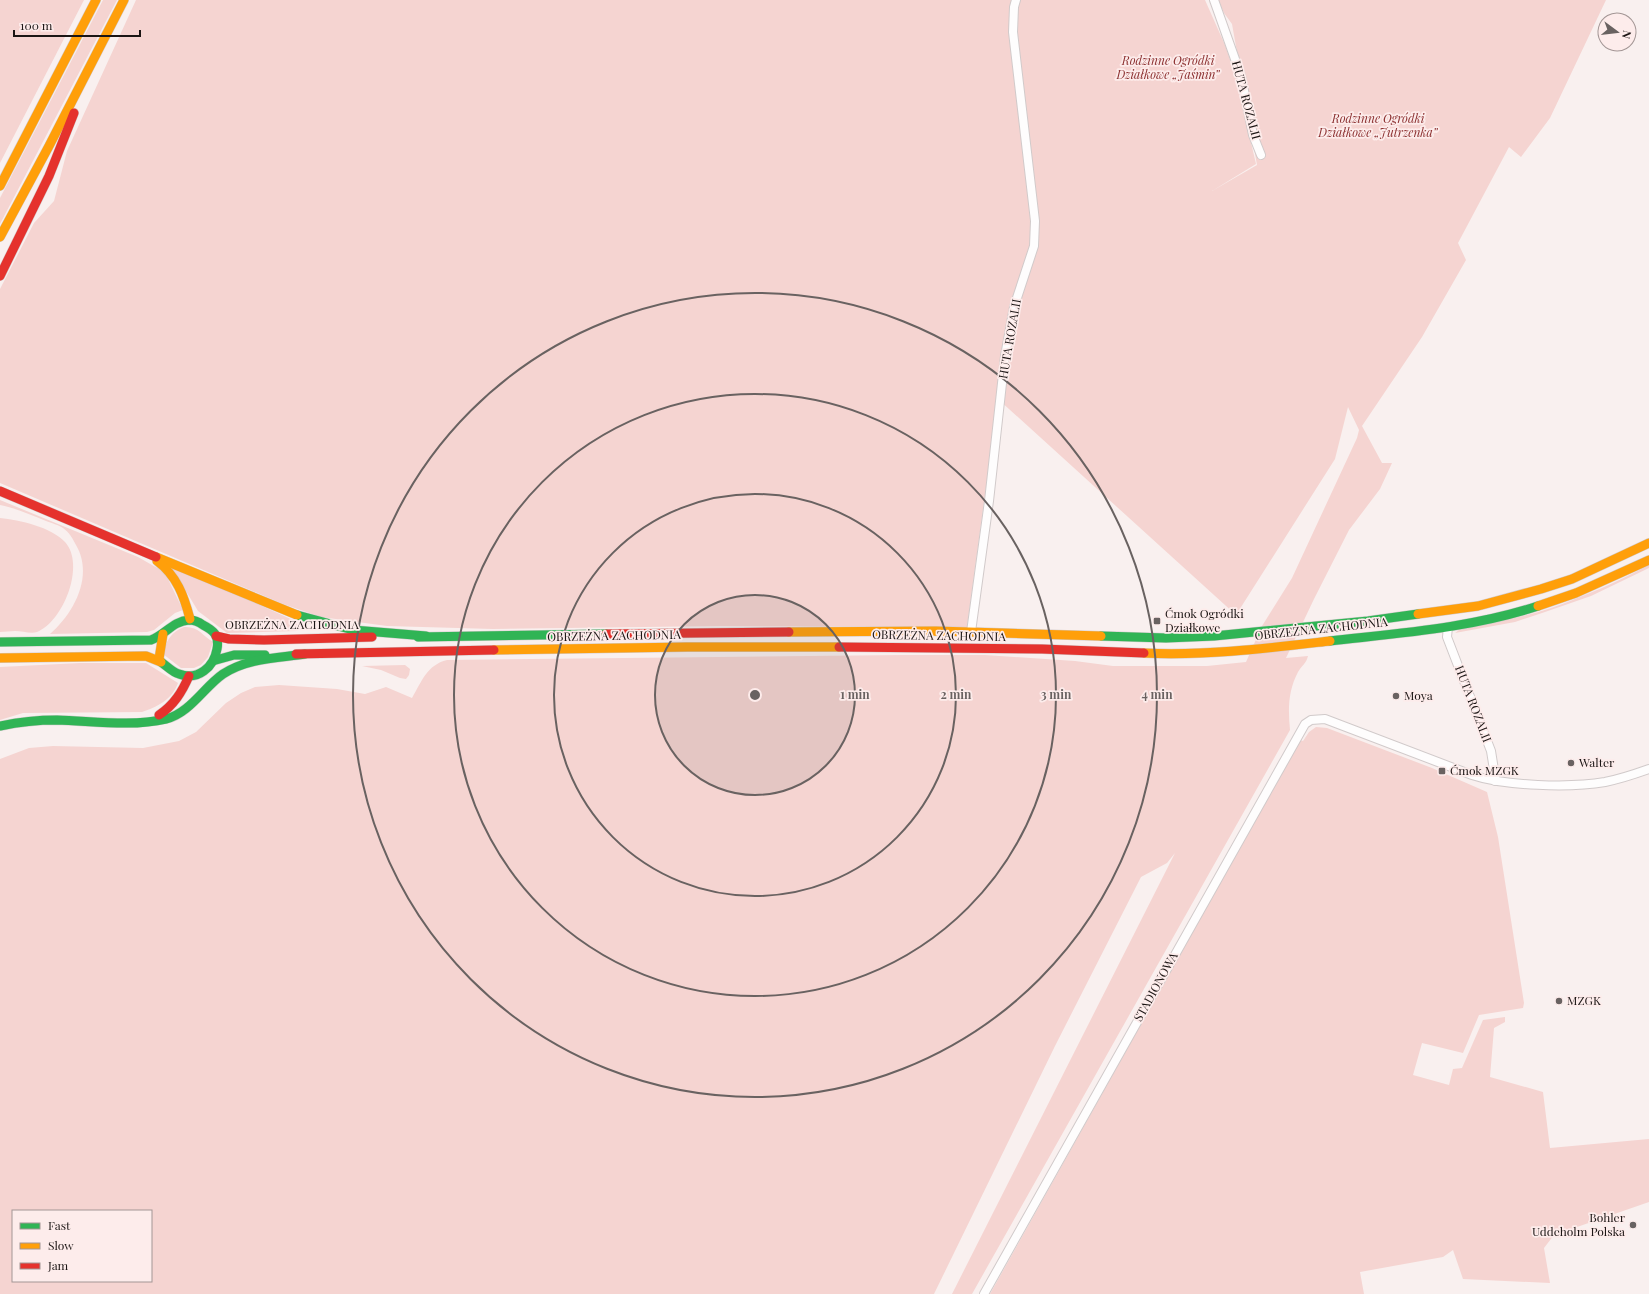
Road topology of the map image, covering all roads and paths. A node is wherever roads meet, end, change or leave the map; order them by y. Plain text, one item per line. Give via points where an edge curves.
1 (96, 0) edge
2 (124, 0) edge
3 (1016, 0) edge
4 (1214, 0) edge
5 (93, 60) junction
6 (1261, 155) dead end
7 (0, 186) edge
8 (0, 237) edge
9 (0, 276) edge
10 (0, 491) edge
11 (1649, 543) edge
12 (131, 545) junction
13 (1649, 560) edge
14 (190, 620) junction
15 (1448, 627) junction
16 (971, 632) junction
17 (163, 634) junction
18 (216, 636) junction
19 (426, 636) junction
20 (0, 642) edge
21 (304, 654) junction
22 (0, 658) edge
23 (159, 660) junction
24 (216, 660) junction
25 (189, 676) junction
26 (150, 721) junction
27 (0, 726) edge
28 (1649, 769) edge
29 (1494, 781) junction
30 (984, 1294) edge

1 - 7 main road
2 - 5 main road
3 - 16 street, HUTA ROZALII via 1014,32 1034,221 1034,246 1014,307 1005,356
4 - 6 street, HUTA ROZALII via 1241,76 1253,135
5 - 8 main road
5 - 9 main road via 63,147
10 - 12 main road
11 - 16 main road, OBRZEŻNA ZACHODNIA via 1572,579 1508,599 1436,612 1214,636 1158,638
12 - 14 main road via 172,574 185,598
12 - 19 main road via 303,617 353,630
13 - 15 main road, OBRZEŻNA ZACHODNIA via 1604,582 1545,604 1512,614
14 - 17 main road via 178,622
14 - 18 main road via 204,626
15 - 21 main road, OBRZEŻNA ZACHODNIA via 1305,644 1166,654 936,647 687,647
15 - 29 street, HUTA ROZALII via 1447,637 1491,751
16 - 19 main road, OBRZEŻNA ZACHODNIA via 688,632
17 - 20 main road via 155,639 142,641
17 - 23 main road
18 - 19 main road, OBRZEŻNA ZACHODNIA via 229,640 264,640
18 - 24 main road
21 - 24 main road, OBRZEŻNA ZACHODNIA via 234,655
21 - 26 main road via 247,663 234,668 223,674 180,711 168,718
22 - 23 main road via 146,656
23 - 25 main road via 180,676
24 - 25 main road via 202,672
25 - 26 main road via 174,704
26 - 27 main road via 127,723 44,720
28 - 29 street, STADIONOWA via 1588,784
29 - 30 street, STADIONOWA via 1325,719 1311,720 1305,724

